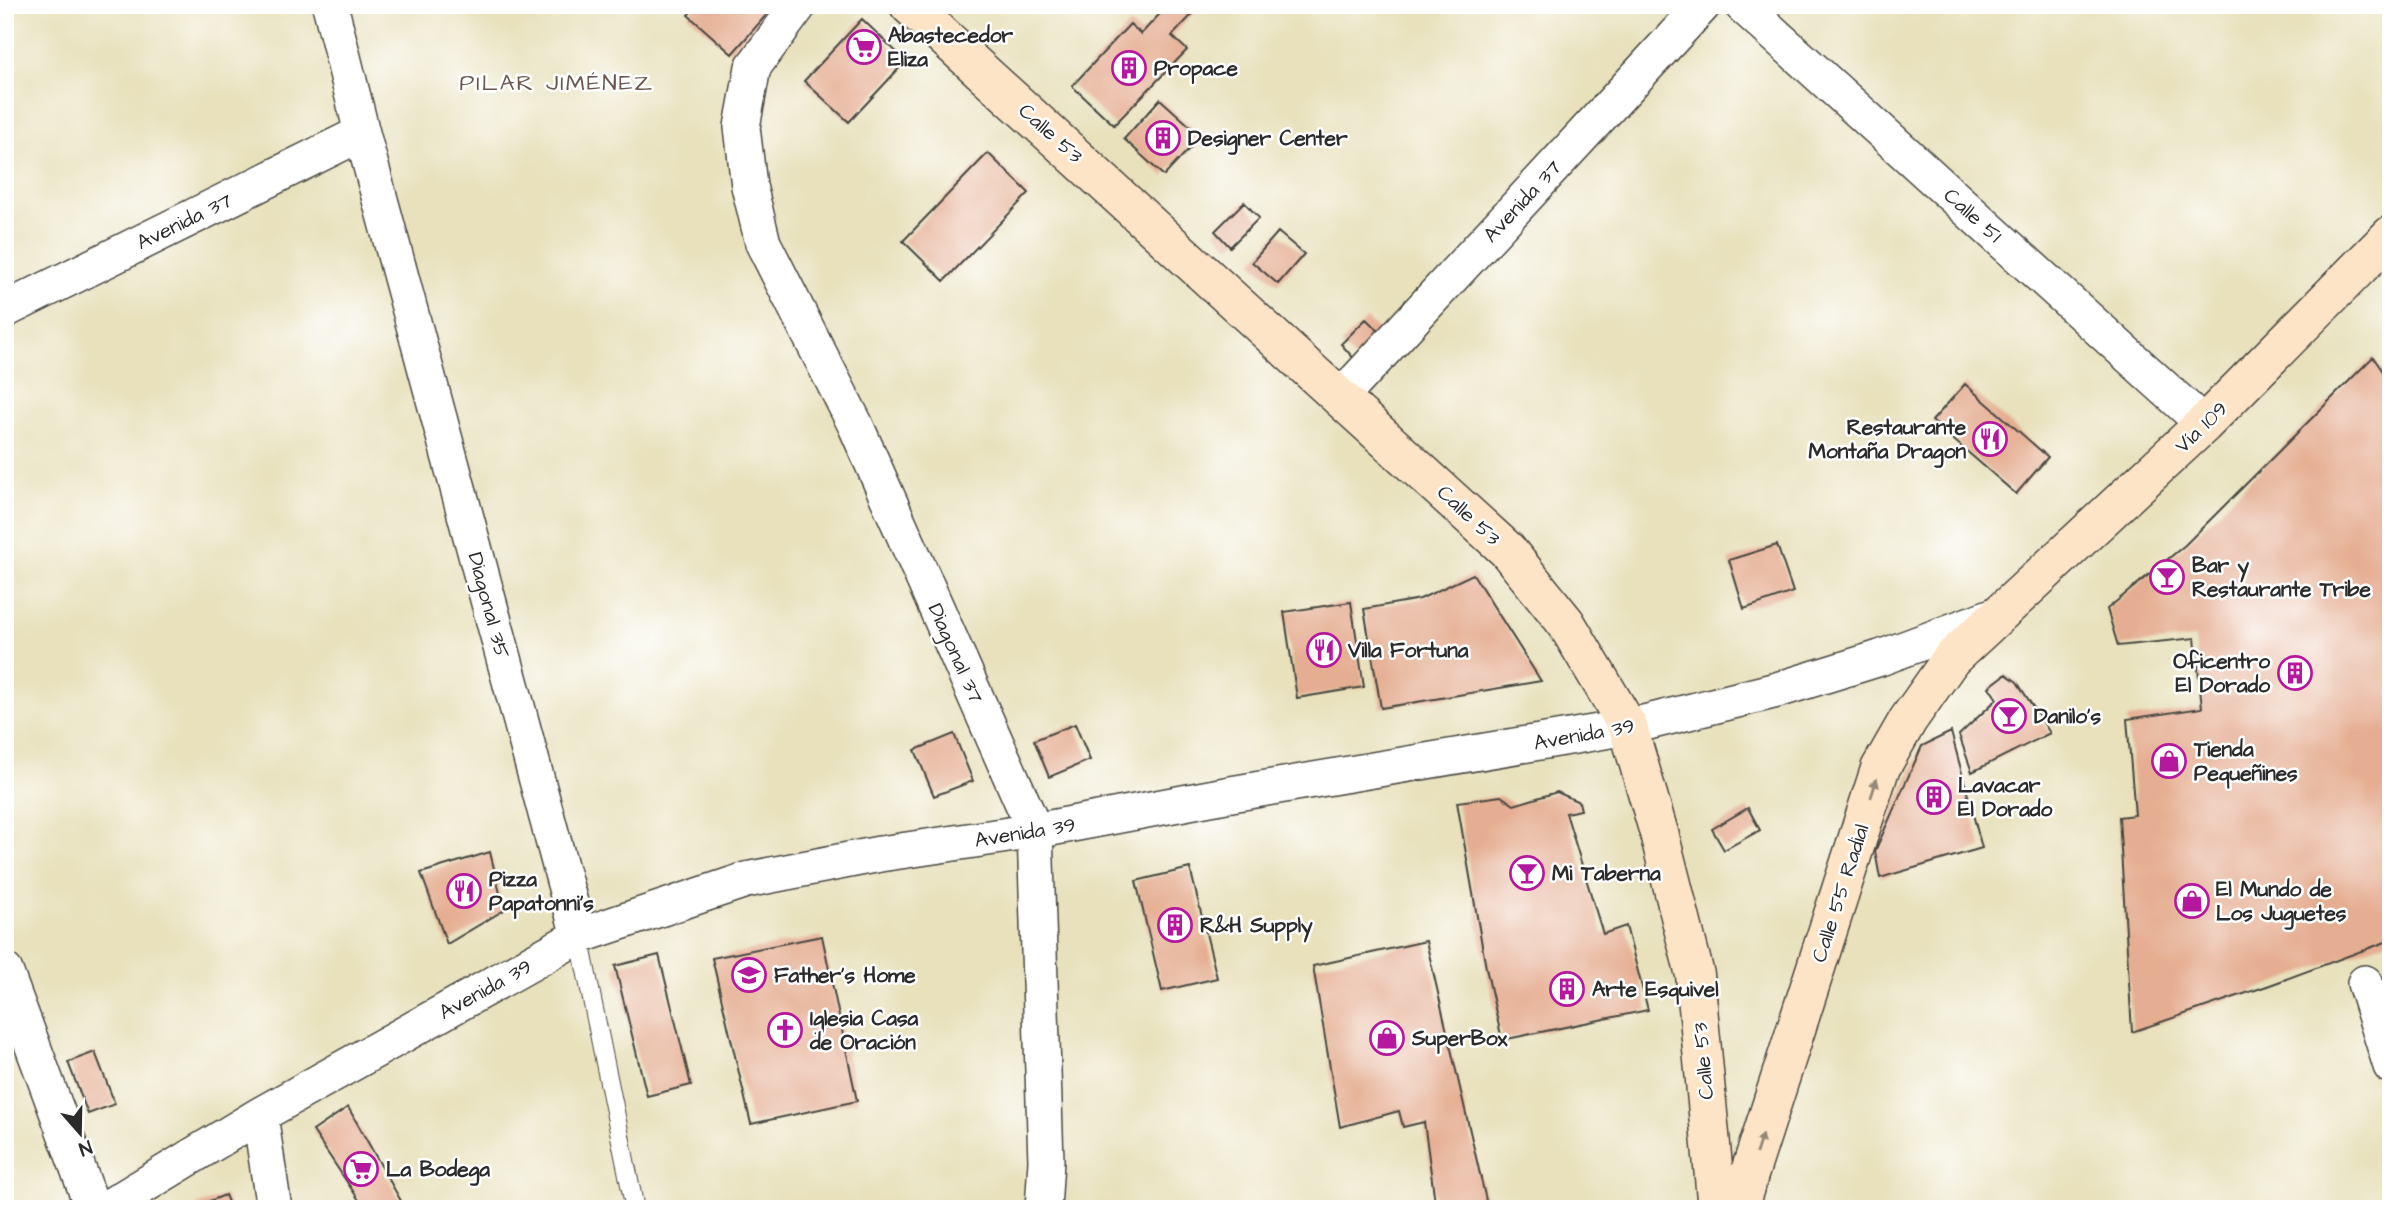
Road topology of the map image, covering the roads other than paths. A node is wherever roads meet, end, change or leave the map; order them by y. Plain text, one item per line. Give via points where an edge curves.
1 (330, 5) edge
2 (799, 5) edge
3 (909, 5) edge
4 (1703, 5) edge
5 (1742, 5) edge
6 (362, 133) junction
7 (2391, 235) edge
8 (5, 310) edge
9 (1341, 397) junction
10 (2204, 424) junction
11 (2004, 611) junction
12 (1628, 727) junction
13 (1035, 831) junction
14 (579, 936) junction
15 (5, 971) edge
16 (2365, 983) dead end
17 (2391, 1066) edge
18 (260, 1115) junction
19 (93, 1209) edge
20 (105, 1209) edge
21 (274, 1209) edge
22 (635, 1209) edge
23 (1043, 1209) edge
24 (1717, 1209) edge
25 (1738, 1209) edge

1 - 6 street, Diagonal 35
2 - 13 street, Diagonal 37 via 753,67 742,127 749,186 763,243 855,424
3 - 9 main road, Calle 53
4 - 9 street, Avenida 37
5 - 10 street, Calle 51
6 - 8 street, Avenida 37
6 - 14 street, Diagonal 35
7 - 10 main road, Vía 109
9 - 12 main road, Calle 53 via 1507,550 1566,623
10 - 11 main road, Vía 109
11 - 12 street, Avenida 39 via 1880,658 1777,690
25 -> 11 main road, Calle 55 Radial via 1880,769 1951,659
12 - 13 street, Avenida 39
12 - 24 main road, Calle 53 via 1695,975
13 - 14 street, Avenida 39 via 746,880
13 - 23 street, Diagonal 37 via 1046,1161
14 - 18 street, Avenida 39
14 - 22 lane, Diagonal 35
15 - 19 street
16 - 17 street
18 - 20 street, Avenida 39
18 - 21 street

